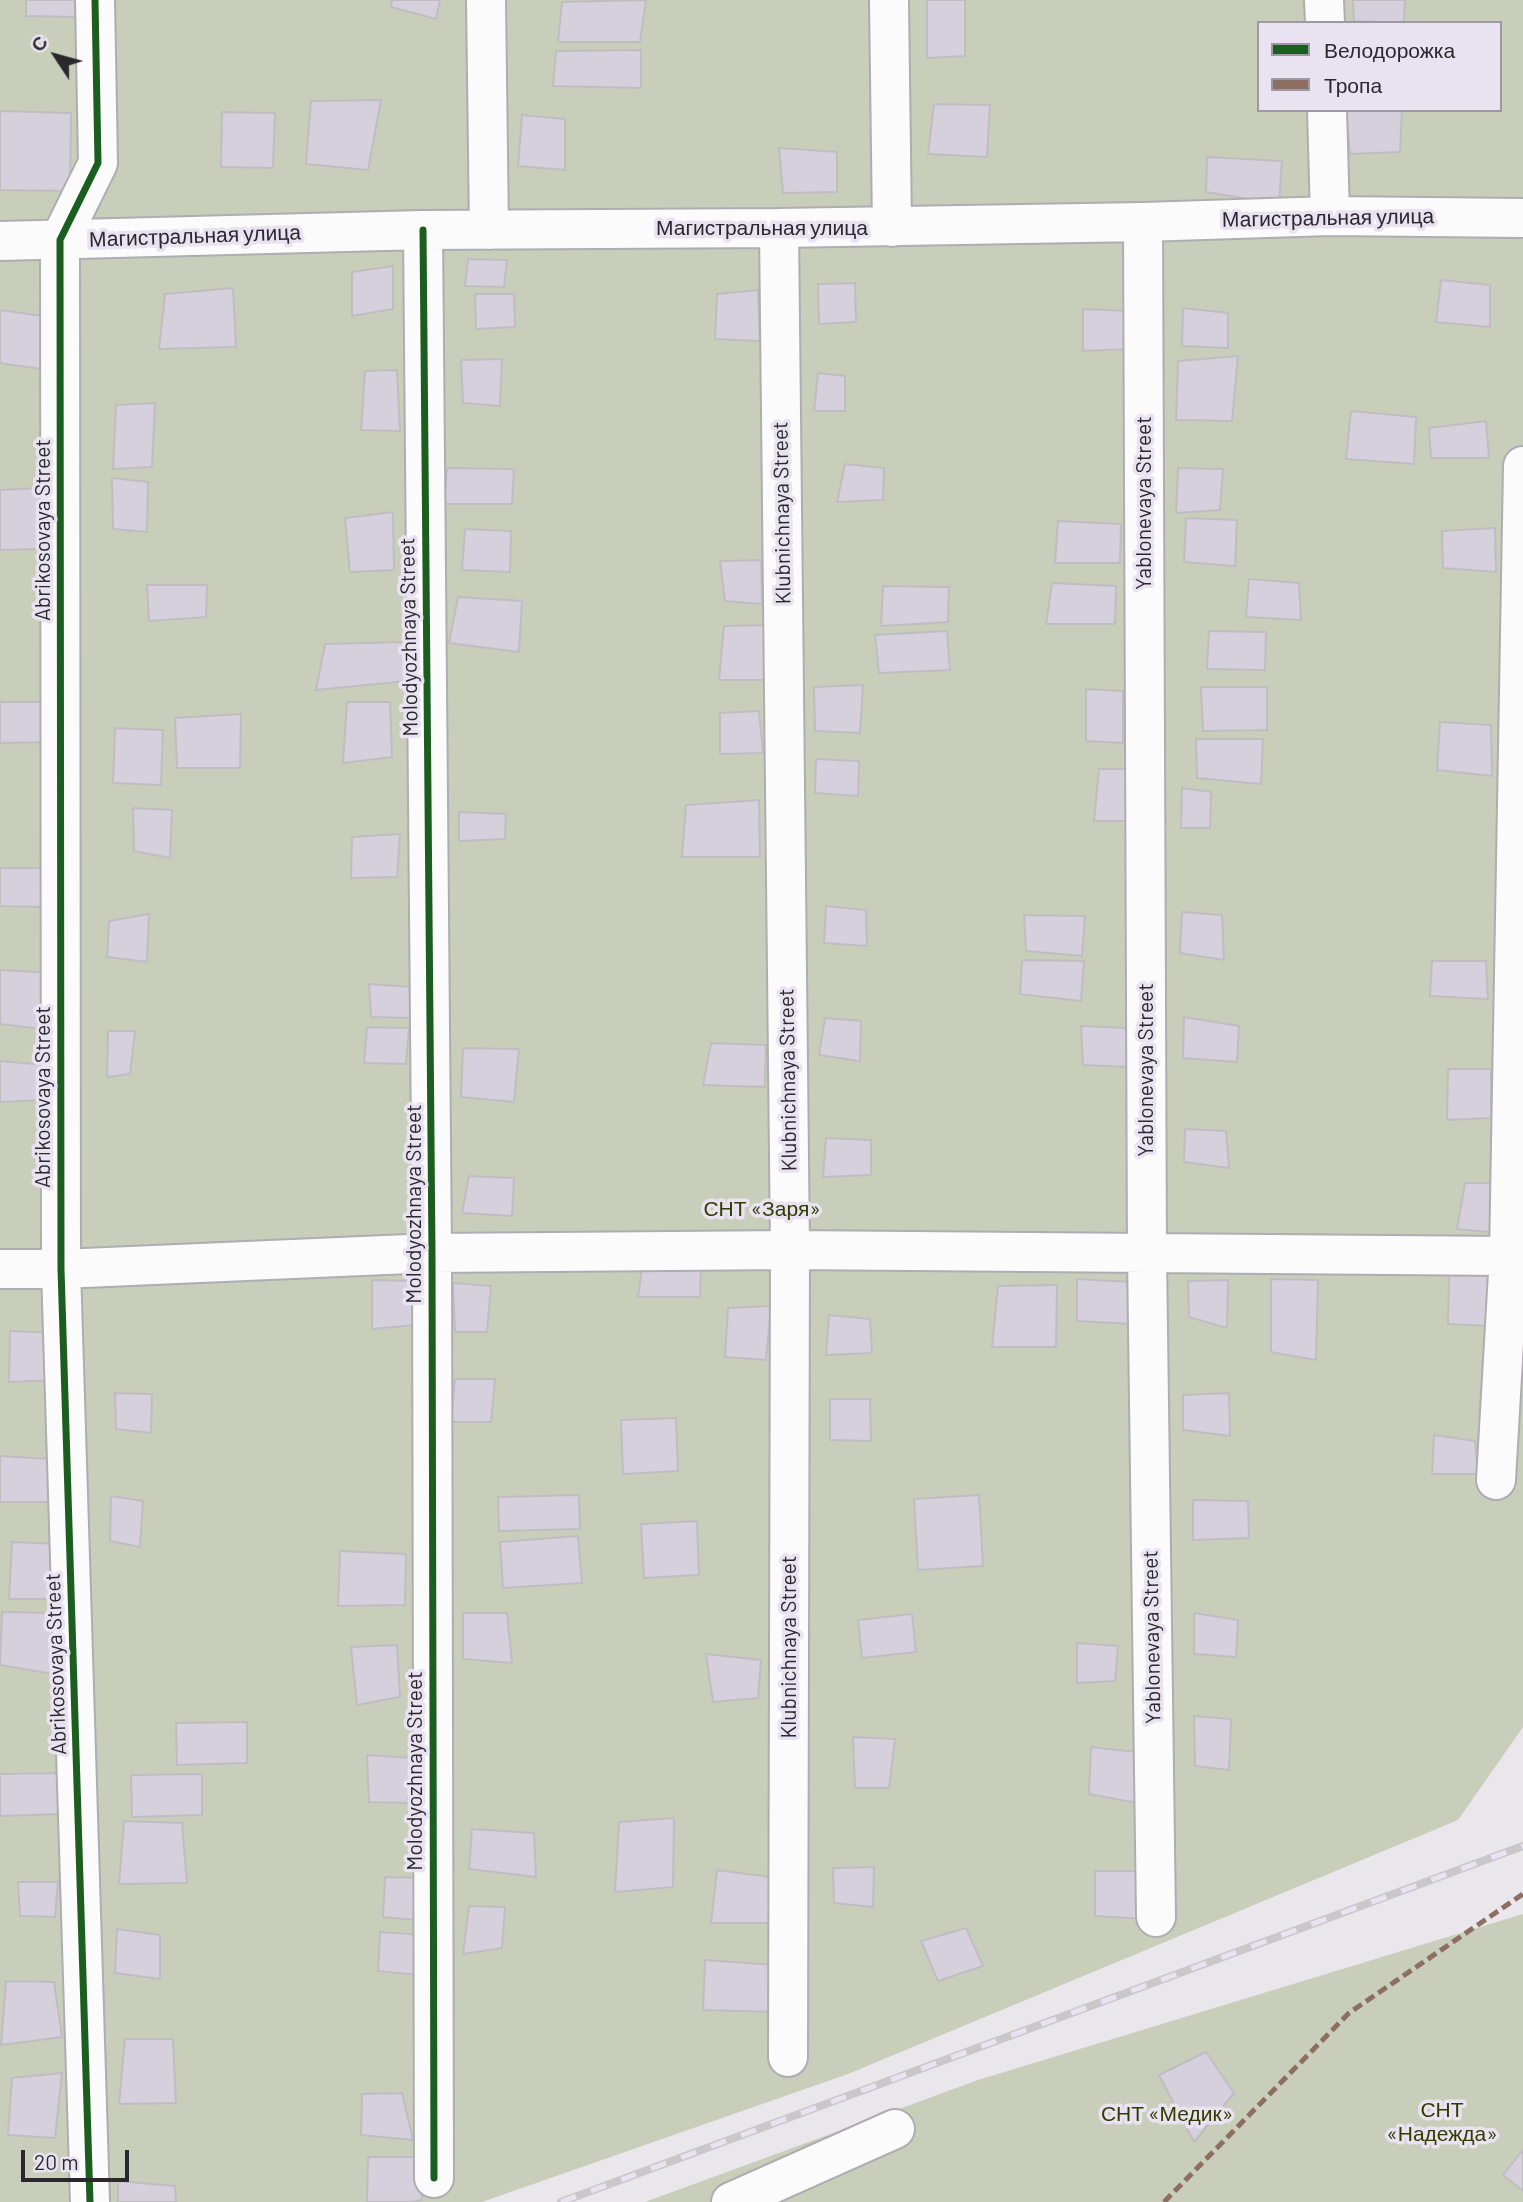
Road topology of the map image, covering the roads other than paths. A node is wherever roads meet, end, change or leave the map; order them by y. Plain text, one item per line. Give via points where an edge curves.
1 (95, 0) edge
2 (486, 0) edge
3 (889, 0) edge
4 (1324, 0) edge
5 (1325, 21) edge
6 (1327, 112) edge
7 (1330, 216) junction
8 (1523, 218) edge
9 (1143, 222) junction
10 (892, 227) junction
11 (779, 228) junction
12 (423, 230) junction
13 (489, 230) junction
14 (60, 240) junction
15 (0, 241) edge
16 (1523, 466) edge
17 (790, 1250) junction
18 (432, 1253) junction
19 (1147, 1255) junction
20 (1509, 1256) junction
21 (0, 1269) edge
22 (61, 1269) junction
23 (1496, 1480) dead end
24 (1156, 1917) dead end
25 (788, 2057) dead end
26 (895, 2129) dead end
27 (433, 2178) dead end
28 (90, 2202) edge
29 (731, 2202) edge

1 - 14 street, Abrikosovaya Street via 97,163
2 - 13 street
3 - 10 street
4 - 5 street
6 - 7 street
7 - 8 street, Магистральная улица
7 - 9 street, Магистральная улица
9 - 10 street, Магистральная улица
9 - 19 street, Yablonevaya Street
10 - 11 street, Магистральная улица
11 - 13 street, Магистральная улица
11 - 17 street, Klubnichnaya Street
12 - 13 street, Магистральная улица
12 - 14 street, Магистральная улица
12 - 18 street, Molodyozhnaya Street
14 - 15 street, Магистральная улица
14 - 22 street, Abrikosovaya Street
16 - 20 street
17 - 18 street
17 - 19 street
17 - 25 street, Klubnichnaya Street
18 - 22 street
18 - 27 street, Molodyozhnaya Street
19 - 20 street
19 - 24 street, Yablonevaya Street
20 - 23 street
21 - 22 street
22 - 28 street, Abrikosovaya Street
26 - 29 street

